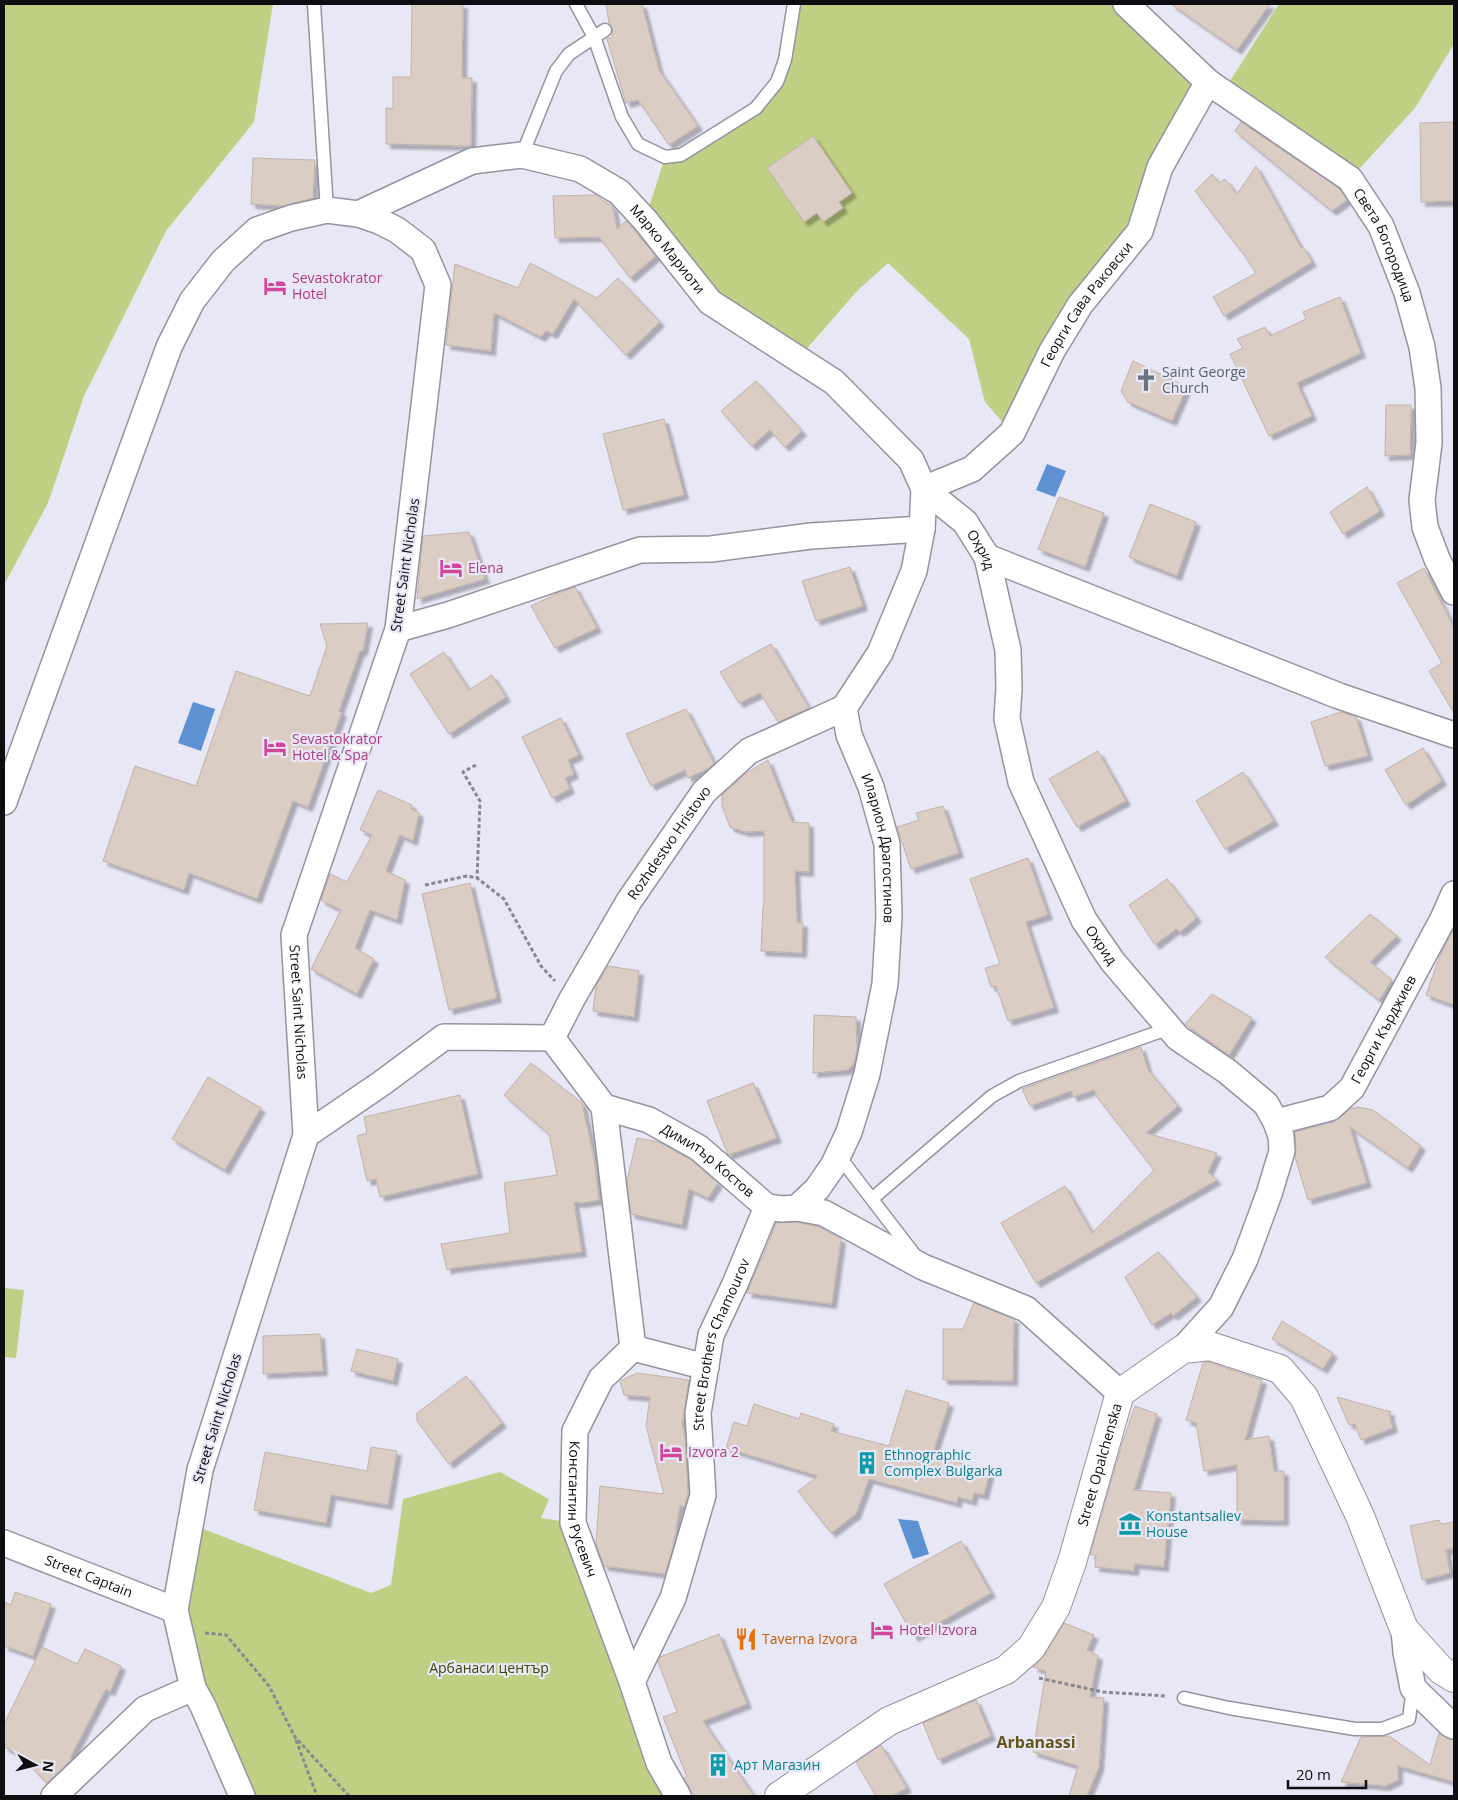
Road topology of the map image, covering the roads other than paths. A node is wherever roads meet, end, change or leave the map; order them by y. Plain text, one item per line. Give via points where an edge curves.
1 (314, 4) edge
2 (576, 4) edge
3 (794, 4) edge
4 (1126, 4) edge
5 (600, 34) junction
6 (1208, 82) junction
7 (522, 155) junction
8 (327, 210) junction
9 (358, 214) junction
10 (924, 489) junction
11 (922, 529) junction
12 (987, 557) junction
13 (1454, 592) edge
14 (398, 629) junction
15 (844, 708) junction
16 (1454, 736) edge
17 (4, 802) edge
18 (1454, 894) edge
19 (1170, 1028) junction
20 (552, 1038) junction
21 (604, 1107) junction
22 (1276, 1122) junction
23 (306, 1135) junction
24 (838, 1154) junction
25 (873, 1198) junction
26 (767, 1207) junction
27 (797, 1208) junction
28 (923, 1267) junction
29 (633, 1348) junction
30 (1183, 1349) junction
31 (706, 1366) junction
32 (1120, 1392) junction
33 (4, 1543) edge
34 (177, 1620) junction
35 (1404, 1629) junction
36 (1454, 1678) edge
37 (632, 1682) junction
38 (193, 1688) junction
39 (1413, 1688) junction
40 (1184, 1698) road end
41 (1454, 1726) edge
42 (54, 1796) edge
43 (242, 1796) edge
44 (678, 1796) edge
45 (780, 1796) edge

1 - 8 lane
2 - 5 lane
3 - 5 lane via 785,60 777,82 756,108 680,155 665,157 638,144 622,116
4 - 6 street, Света Богородица
5 - 7 lane via 569,54 556,72
6 - 10 street, Георги Сава Раковски via 1160,167 1140,231 1080,305 1052,351 1012,433 972,469
6 - 13 street, Света Богородица via 1350,178 1381,226 1408,293 1422,347 1428,388 1429,443 1422,500 1425,527
7 - 9 street, Марко Мариоти via 472,161
7 - 10 street, Марко Мариоти via 580,169 619,192 710,302 834,382 911,460
8 - 9 street, Street Saint Nicholas
8 - 17 street, Street Saint Nicholas via 257,230 224,261 192,301 169,347
9 - 14 street, Street Saint Nicholas via 397,230 423,250 438,285
10 - 11 street
10 - 12 street, Охрид via 965,522
11 - 14 street via 811,536 711,549 640,550
11 - 15 street via 914,572 880,654
12 - 16 street via 1339,696
12 - 19 street, Охрид via 1008,650 1006,719 1021,782 1084,920 1113,962
14 - 23 street, Street Saint Nicholas via 294,935
15 - 20 street, Rozhdestvo Hristovo via 749,751 704,792 629,901
15 - 24 street, Иларион Драгостинов via 849,735 871,787 887,844 889,916 885,984 867,1074 849,1132
18 - 22 street, Георги Кърджиев via 1352,1088 1330,1108
19 - 22 street, Охрид via 1178,1038 1228,1072 1266,1104
19 - 25 lane via 1019,1081 992,1096
20 - 21 street
20 - 23 street via 444,1037
21 - 26 street, Димитър Костов via 649,1120 699,1148
21 - 29 street
22 - 30 street, Охрид via 1282,1152 1245,1259 1221,1307
23 - 34 street, Street Saint Nicholas via 200,1470
24 - 25 lane
24 - 27 street, Иларион Драгостинов via 817,1189
25 - 28 lane
26 - 27 street, Димитър Костов
26 - 31 street, Street Brothers Chamourov via 711,1335
27 - 28 street, Димитър Костов via 824,1213
28 - 32 street, Димитър Костов via 1026,1309
29 - 31 street
29 - 37 street, Константин Русевич via 601,1379 575,1431 573,1523
30 - 32 street, Street Opalchenska
30 - 35 street, Street Opalchenska via 1210,1346 1280,1369 1304,1397 1360,1516
31 - 37 street, Street Brothers Chamourov via 698,1413 703,1495 673,1598
32 - 45 street, Street Opalchenska via 1072,1562 1056,1607 1032,1648 1006,1670 889,1720
33 - 34 street, Street Captain
34 - 38 street, Street Saint Nicholas
35 - 36 street, Street Opalchenska via 1441,1670
35 - 39 street
37 - 44 street, Константин Русевич via 659,1763
38 - 42 street via 145,1709
38 - 43 street, Street Saint Nicholas
39 - 40 lane via 1409,1719 1382,1729 1355,1729
39 - 41 street

